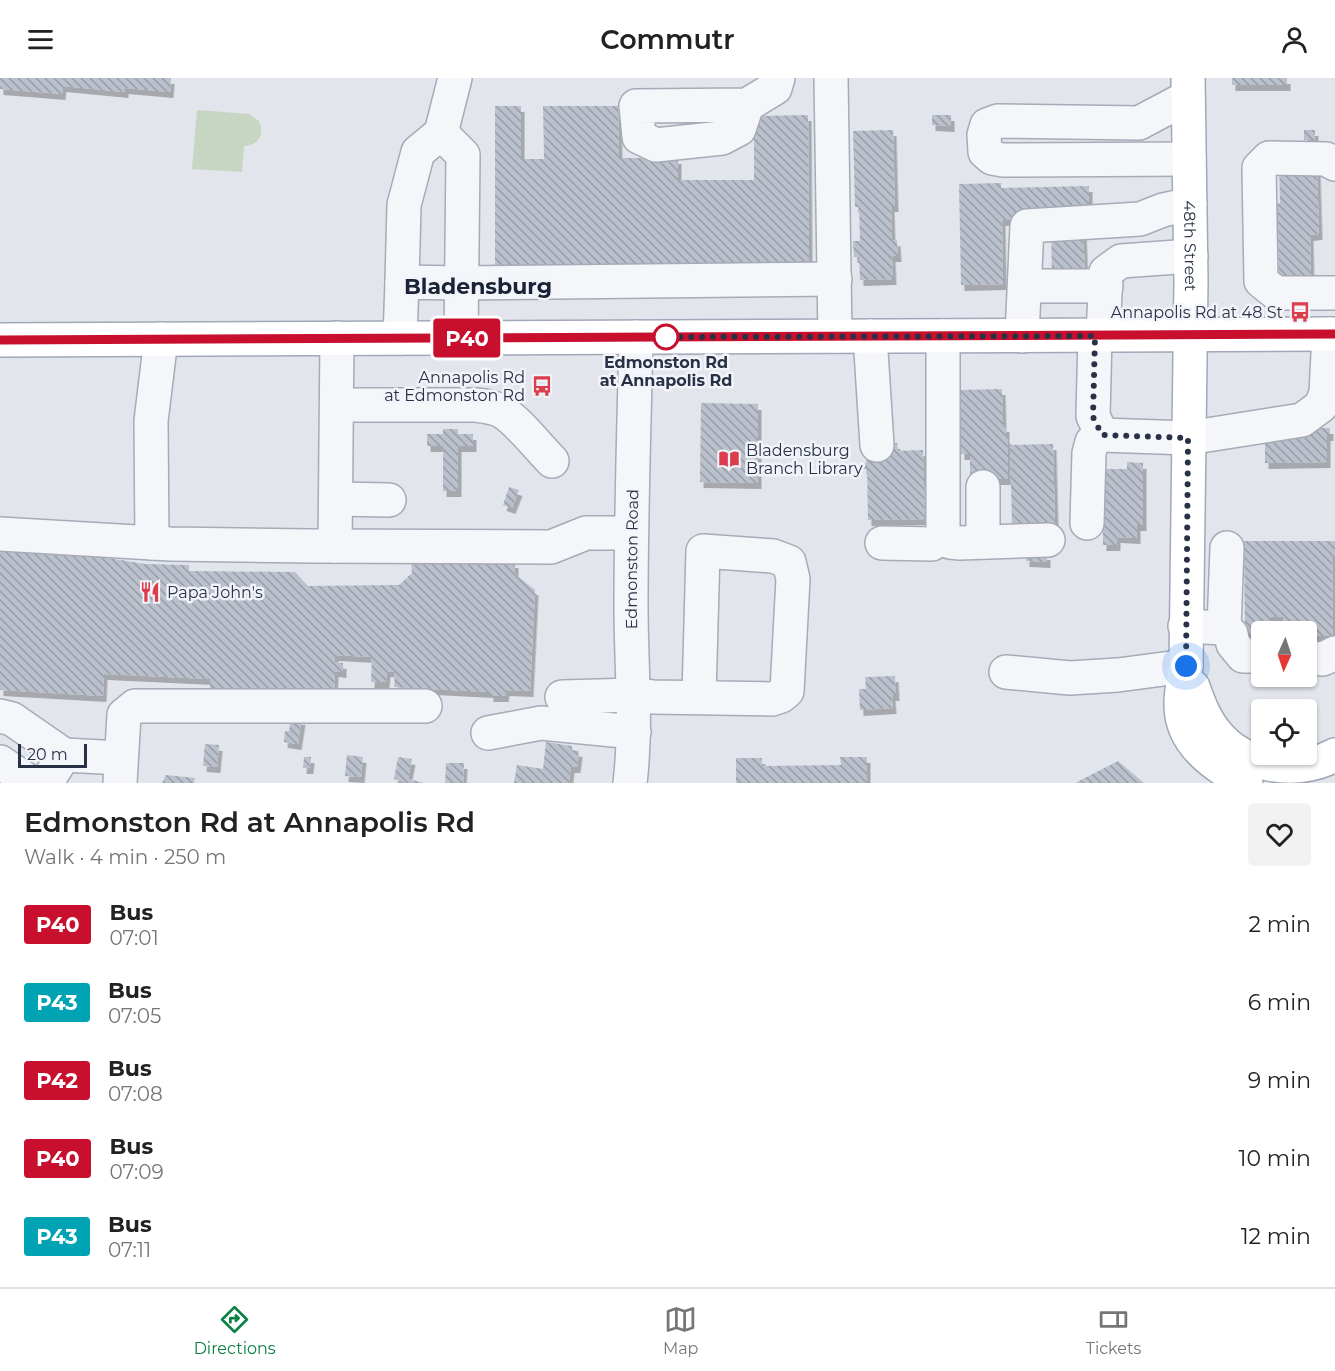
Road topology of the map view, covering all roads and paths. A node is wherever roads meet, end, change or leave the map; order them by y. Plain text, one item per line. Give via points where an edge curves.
1 (455, 78) edge
2 (778, 78) edge
3 (831, 78) edge
4 (1188, 87) edge
5 (747, 105) dead end
6 (441, 133) junction
7 (1189, 159) junction
8 (1335, 164) edge
9 (1190, 204) junction
10 (1140, 219) junction
11 (1191, 256) junction
12 (1140, 259) junction
13 (835, 279) junction
14 (402, 282) junction
15 (461, 284) junction
16 (1025, 286) junction
17 (1106, 286) junction
18 (1335, 292) edge
19 (1332, 334) edge
20 (1190, 335) junction
21 (836, 336) junction
22 (870, 336) junction
23 (943, 336) junction
24 (1022, 336) junction
25 (1099, 336) junction
26 (636, 337) junction
27 (337, 338) junction
28 (400, 338) junction
29 (461, 338) junction
30 (161, 339) junction
31 (0, 340) edge
32 (337, 405) junction
33 (1102, 435) junction
34 (1188, 438) junction
35 (877, 445) dead end
36 (552, 461) dead end
37 (983, 487) dead end
38 (336, 499) junction
39 (389, 500) dead end
40 (1087, 523) dead end
41 (631, 533) junction
42 (0, 534) edge
43 (943, 536) junction
44 (1048, 540) dead end
45 (983, 542) junction
46 (152, 543) junction
47 (882, 543) dead end
48 (335, 546) junction
49 (1227, 548) dead end
50 (1185, 626) junction
51 (1224, 627) junction
52 (1335, 653) edge
53 (1251, 656) edge
54 (1317, 659) edge
55 (1186, 666) junction
56 (1006, 672) dead end
57 (634, 694) junction
58 (699, 696) junction
59 (562, 697) dead end
60 (425, 706) dead end
61 (0, 716) edge
62 (634, 732) junction
63 (488, 733) dead end
64 (64, 755) junction
65 (1335, 755) edge
66 (0, 762) edge
67 (120, 770) edge
68 (31, 783) edge
69 (46, 783) edge
70 (630, 783) edge
71 (1245, 783) edge

1 - 6 street
2 - 5 street via 775,88
3 - 13 street
4 - 7 main road, 48th Street
4 - 7 street via 1139,123 998,121 987,125 984,135 985,152 1003,160
6 - 14 street via 418,152 404,205
6 - 15 street via 463,155
7 - 9 main road, 48th Street
8 - 18 street via 1326,159 1269,158 1259,168 1261,281 1276,293
9 - 10 street
9 - 11 main road, 48th Street
10 - 12 street
10 - 16 street via 1027,226
11 - 12 street
11 - 20 main road, 48th Street
12 - 17 street via 1121,261 1106,272
13 - 15 street
13 - 21 street
14 - 15 street
14 - 28 street
15 - 29 street
16 - 17 street
16 - 24 street
17 - 25 street
19 - 20 main road
19 - 34 street via 1326,393 1321,406 1302,420
20 - 25 main road
20 - 34 main road, 48th Street
21 - 22 main road
21 - 26 main road
22 - 23 main road
22 - 35 street
23 - 24 main road
23 - 43 street
24 - 25 main road
25 - 33 street via 1093,417
26 - 29 main road
26 - 41 street, Edmonston Road
27 - 28 main road
27 - 30 main road
27 - 32 street
28 - 29 main road
30 - 31 main road
30 - 46 street via 151,421
32 - 36 street via 494,408 503,411
32 - 38 street
33 - 34 street
33 - 40 street via 1092,442 1089,453
34 - 50 main road, 48th Street
37 - 45 street
38 - 39 street
38 - 48 street
41 - 48 street via 586,533 551,547
41 - 57 street, Edmonston Road
42 - 46 street
43 - 45 street via 950,542
43 - 47 street via 932,544
44 - 45 street
46 - 48 street
49 - 51 street
50 - 51 street
50 - 55 main road, 48th Street
51 - 53 street via 1243,656
52 - 54 street
55 - 56 street via 1070,678
55 - 65 main road via 1208,722 1240,754 1292,767
55 - 71 main road via 1181,704 1188,733 1215,765
57 - 58 street
57 - 59 street
57 - 62 street, Edmonston Road
58 - 58 street via 772,699 787,691 793,579 789,562 773,556 703,551
60 - 67 street via 135,706 124,715
61 - 64 street via 12,719
62 - 63 street via 541,723
62 - 70 street, Edmonston Road
64 - 67 street
64 - 69 street
66 - 68 street

